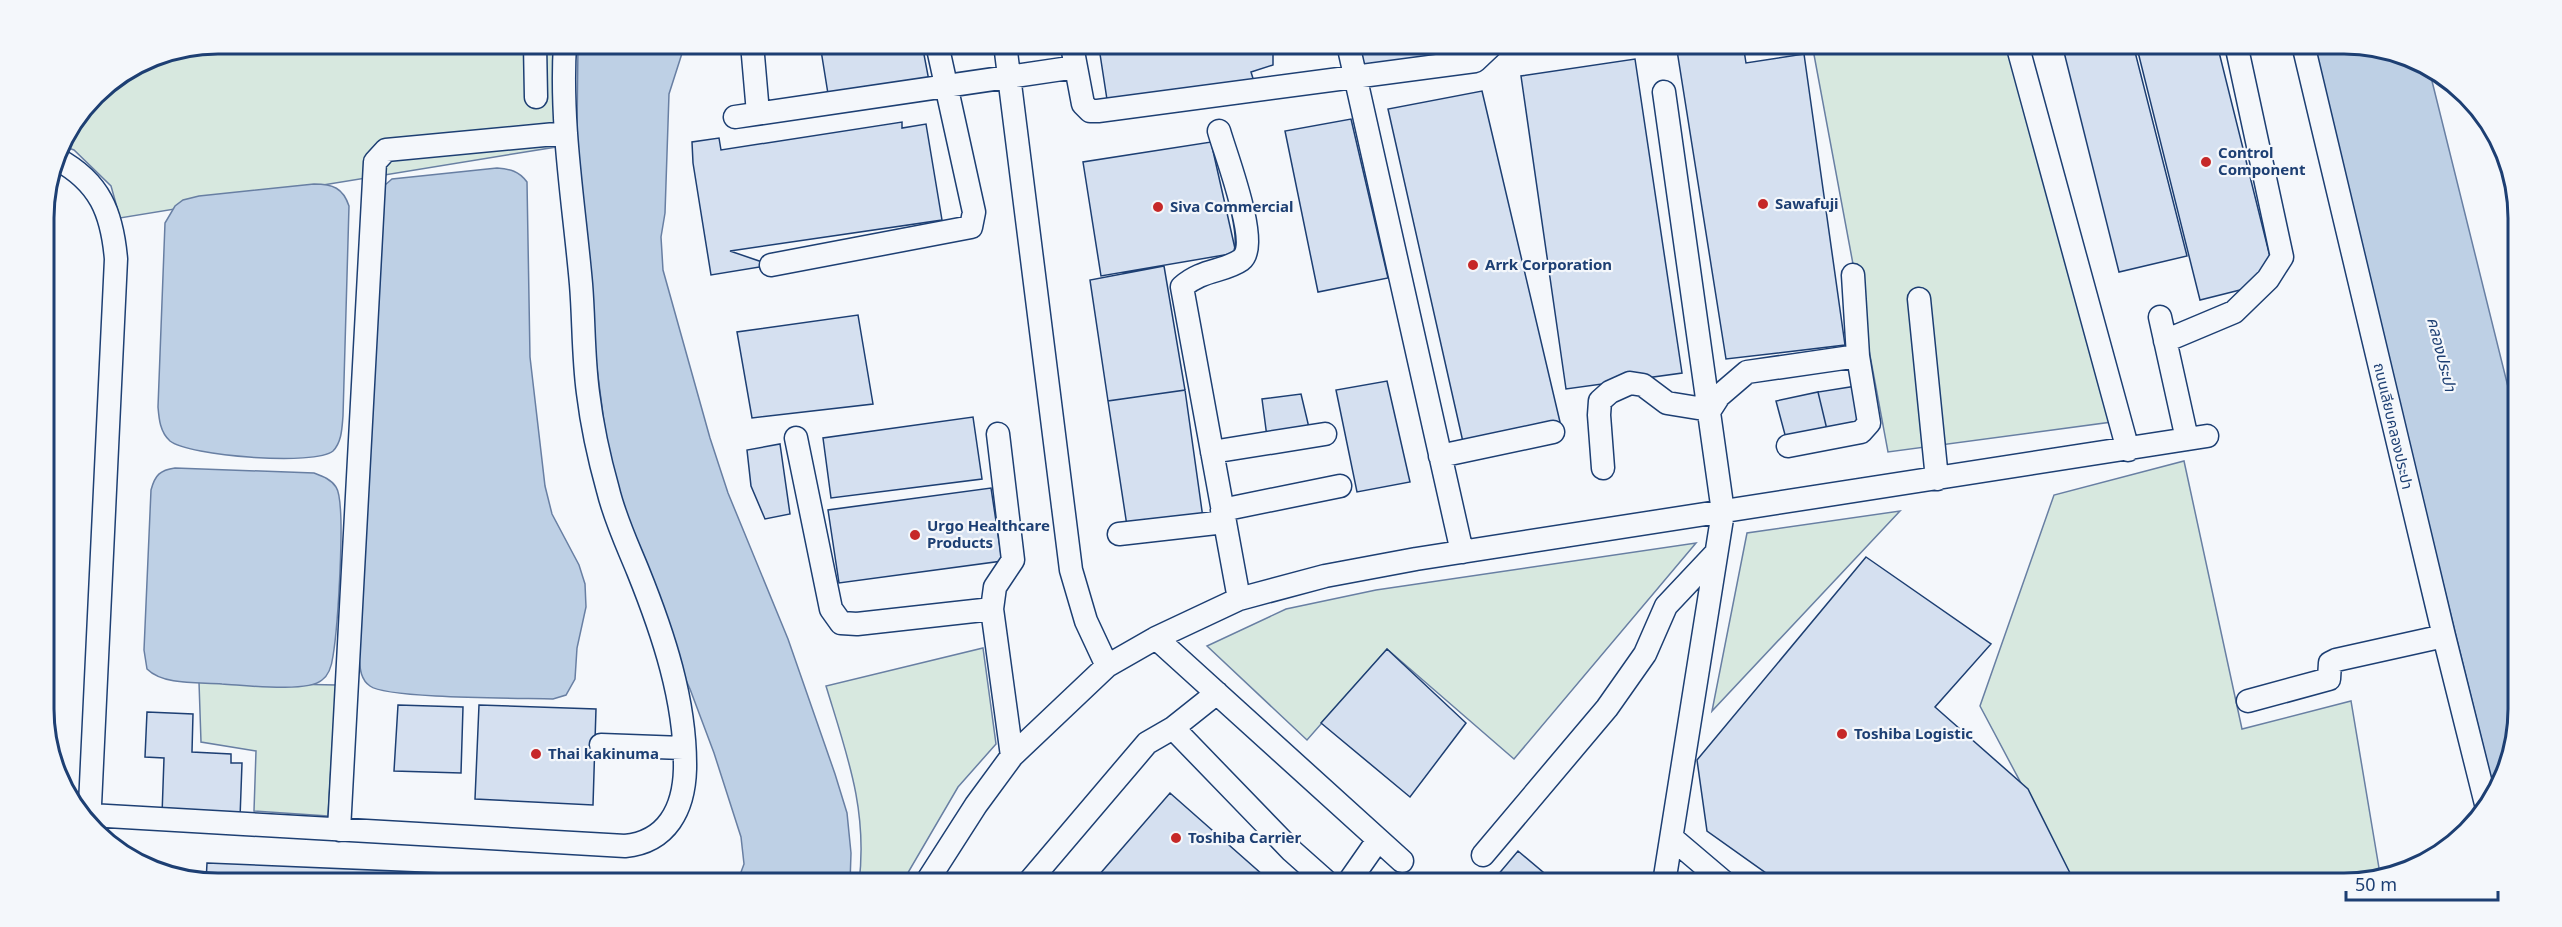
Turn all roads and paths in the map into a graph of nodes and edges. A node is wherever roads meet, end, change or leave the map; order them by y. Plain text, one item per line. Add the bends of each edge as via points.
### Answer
1 (535, 54) edge
2 (565, 54) edge
3 (753, 54) edge
4 (940, 54) edge
5 (1007, 54) edge
6 (1350, 54) edge
7 (1482, 54) edge
8 (2020, 54) edge
9 (2238, 54) edge
10 (2305, 54) edge
11 (1010, 76) junction
12 (1355, 76) junction
13 (948, 86) junction
14 (1664, 92) dead end
15 (536, 97) dead end
16 (758, 113) junction
17 (735, 117) dead end
18 (1219, 131) dead end
19 (566, 133) junction
20 (63, 163) edge
21 (771, 265) dead end
22 (1852, 275) dead end
23 (1919, 299) dead end
24 (2160, 317) dead end
25 (2165, 341) junction
26 (1858, 356) junction
27 (1710, 410) junction
28 (1553, 432) dead end
29 (998, 434) dead end
30 (1325, 434) dead end
31 (796, 438) dead end
32 (1788, 446) dead end
33 (2127, 450) junction
34 (1212, 452) junction
35 (1440, 456) junction
36 (1603, 468) dead end
37 (1937, 479) junction
38 (1340, 486) dead end
39 (1723, 512) junction
40 (1224, 516) junction
41 (1119, 534) dead end
42 (1462, 552) junction
43 (1715, 554) junction
44 (1239, 599) junction
45 (992, 609) junction
46 (2444, 636) junction
47 (1156, 638) junction
48 (1107, 666) junction
49 (1217, 693) junction
50 (2248, 701) dead end
51 (1173, 728) junction
52 (601, 745) dead end
53 (683, 748) junction
54 (1012, 756) junction
55 (2484, 794) edge
56 (89, 810) edge
57 (98, 820) edge
58 (339, 830) junction
59 (1672, 838) junction
60 (1378, 840) junction
61 (1483, 855) dead end
62 (1402, 861) dead end
63 (932, 873) edge
64 (1036, 873) edge
65 (1317, 873) edge
66 (1355, 873) edge
67 (1666, 873) edge
68 (1713, 873) edge

1 - 15 street
2 - 19 street
3 - 16 street
4 - 13 street
5 - 11 street
6 - 12 street
7 - 12 street via 1475,61
8 - 33 street
9 - 25 street via 2282,257 2268,279 2234,312
10 - 46 street, ถนนเลียบคลองประปา
11 - 12 street via 1074,56 1083,104 1090,111 1098,111
11 - 13 street
11 - 48 street via 1071,570 1086,621
12 - 35 street
13 - 16 street
13 - 21 street via 974,212 971,227
14 - 27 street
16 - 17 street
18 - 34 street via 1249,232 1248,250 1242,260 1194,276 1182,287
19 - 53 street via 596,448 620,530 669,657
19 - 58 street via 386,150 375,162
20 - 56 street via 85,178 102,199 110,215 116,259
22 - 26 street
23 - 37 street
24 - 25 street
25 - 33 street via 2197,438
26 - 27 street via 1747,372 1719,396
26 - 32 street via 1869,423 1861,432
27 - 36 street via 1667,403 1643,385 1630,383 1610,392 1600,401
27 - 39 street
28 - 35 street
29 - 45 street via 1013,560 995,586
30 - 34 street
31 - 45 street via 831,609 841,623
33 - 37 street
34 - 40 street
35 - 42 street
37 - 39 street
38 - 40 street
39 - 42 street
39 - 43 street
40 - 41 street
40 - 44 street
42 - 44 street via 1325,576
43 - 59 street
43 - 61 street via 1666,606 1645,654 1607,708
44 - 47 street
45 - 54 street
46 - 50 street via 2336,660 2330,663 2329,679
46 - 55 street, ถนนเลียบคลองประปา
47 - 48 street
47 - 49 street
48 - 54 street
49 - 51 street
49 - 60 street
51 - 64 street via 1147,743
51 - 65 street
52 - 53 street
53 - 58 street via 685,770 676,810 660,835 637,845
54 - 63 street
57 - 58 street
59 - 67 street
59 - 68 street
60 - 62 street
60 - 66 street

